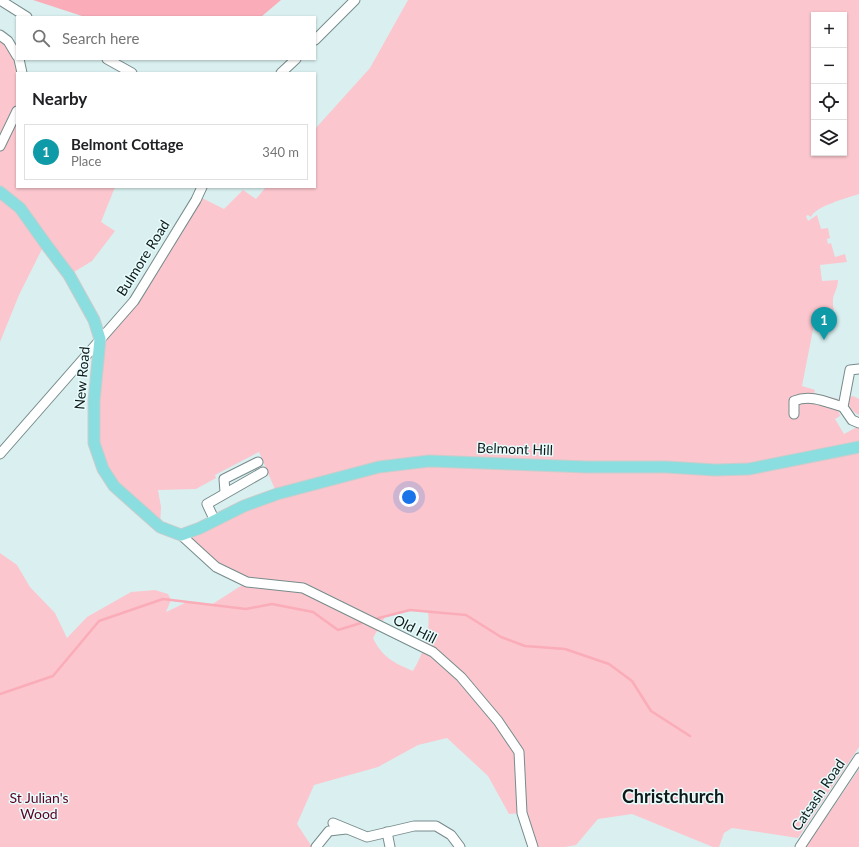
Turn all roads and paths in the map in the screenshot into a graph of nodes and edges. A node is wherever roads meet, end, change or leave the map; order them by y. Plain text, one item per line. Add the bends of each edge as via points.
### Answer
1 (0, 0) edge
2 (355, 0) edge
3 (25, 16) edge
4 (0, 35) edge
5 (316, 39) edge
6 (16, 54) edge
7 (19, 60) edge
8 (109, 60) edge
9 (295, 60) edge
10 (22, 72) edge
11 (130, 72) edge
12 (283, 72) edge
13 (16, 113) edge
14 (0, 146) edge
15 (202, 188) edge
16 (0, 192) edge
17 (100, 339) junction
18 (859, 369) edge
19 (843, 407) junction
20 (794, 414) dead end
21 (859, 423) edge
22 (859, 447) edge
23 (0, 454) edge
24 (258, 462) dead end
25 (263, 472) dead end
26 (225, 492) junction
27 (215, 521) junction
28 (181, 535) junction
29 (859, 758) edge
30 (333, 823) dead end
31 (347, 829) junction
32 (387, 832) junction
33 (316, 847) edge
34 (390, 847) edge
35 (460, 847) edge
36 (533, 847) edge
37 (800, 847) edge

1 - 3 street
2 - 5 street
4 - 6 street via 8,40
7 - 10 street
8 - 11 street
9 - 12 street
13 - 14 street
15 - 17 street, Bulmore Road via 134,301
16 - 17 main road, New Road via 20,208 69,275 94,320
17 - 23 street, Bulmore Road
17 - 28 main road, New Road via 94,401 94,444 103,469 114,486 160,527
18 - 19 street via 850,370
19 - 20 street via 805,397 794,401
19 - 21 street via 852,420
22 - 27 main road, Belmont Hill via 749,469 587,467 429,461 404,463 344,475 277,494 244,506
24 - 26 street via 224,480
25 - 26 street
26 - 27 street via 207,504
27 - 28 main road, Belmont Hill
28 - 36 street, Old Hill via 216,567 247,582 303,588 433,652 460,677 498,721 519,752 522,813
29 - 37 street, Catsash Road
30 - 31 street
31 - 32 street via 366,837
31 - 33 street via 329,831
32 - 34 street
32 - 35 street via 414,826 436,826 451,835

